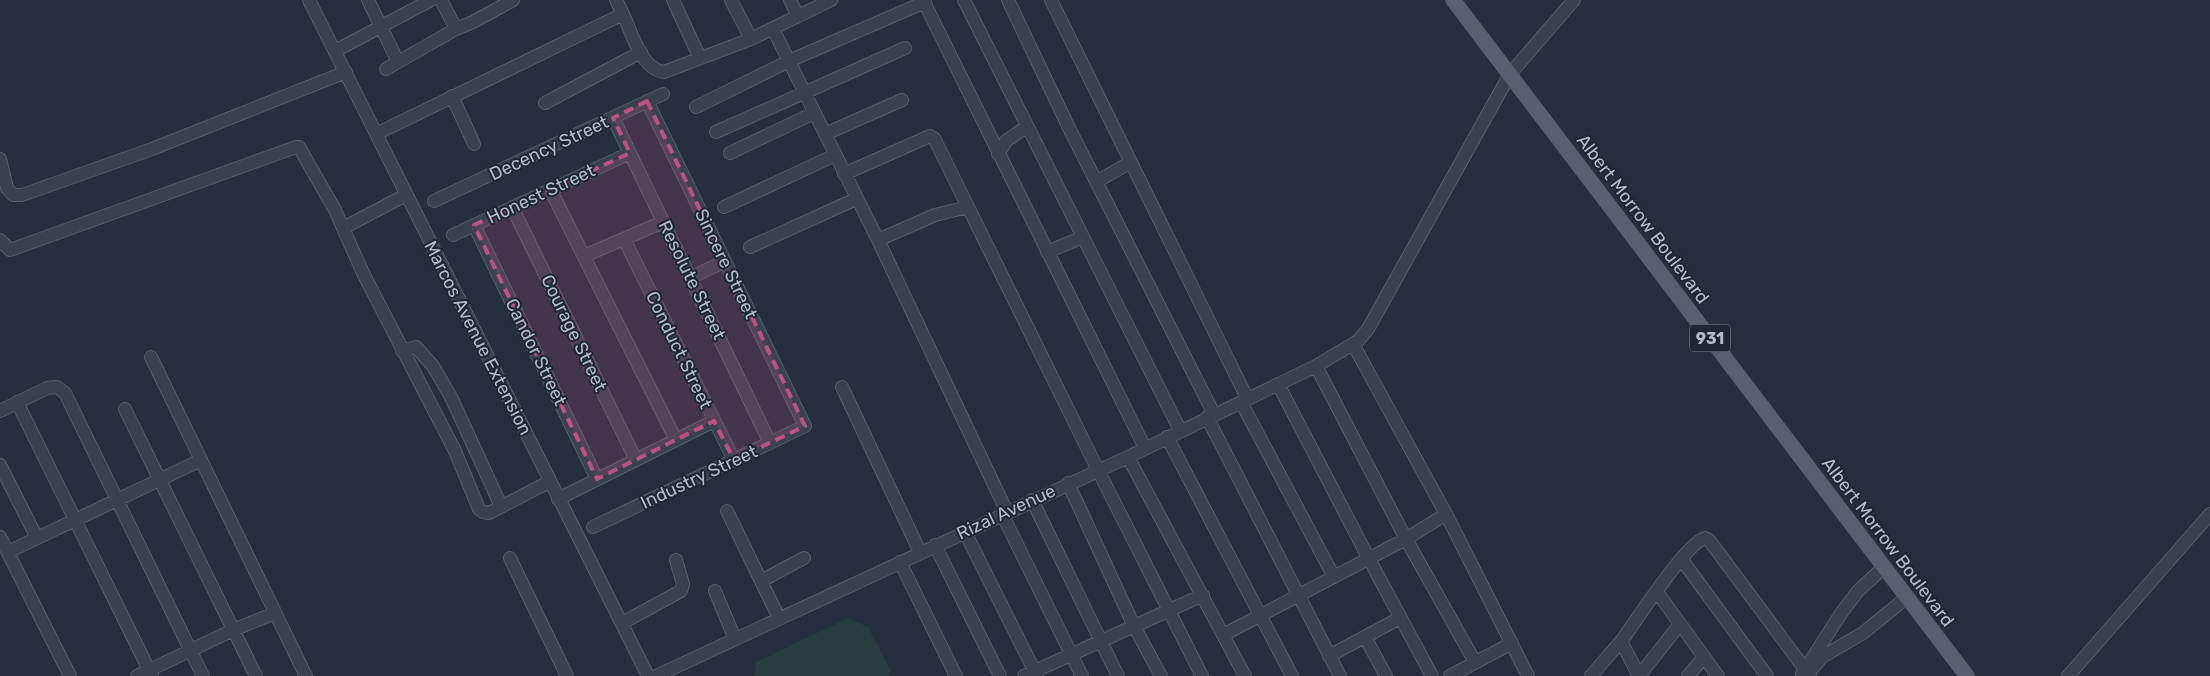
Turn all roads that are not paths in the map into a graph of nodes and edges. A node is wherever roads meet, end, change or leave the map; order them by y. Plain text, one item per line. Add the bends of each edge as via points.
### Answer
1 (309, 0) edge
2 (368, 0) edge
3 (431, 0) edge
4 (441, 0) edge
5 (513, 0) edge
6 (616, 0) edge
7 (673, 0) edge
8 (730, 0) edge
9 (790, 0) edge
10 (831, 0) edge
11 (964, 0) edge
12 (1008, 0) edge
13 (1051, 0) edge
14 (1453, 0) edge
15 (1574, 0) edge
16 (924, 1) edge
17 (498, 4) edge
18 (623, 14) junction
19 (798, 16) junction
20 (380, 27) junction
21 (773, 29) junction
22 (456, 30) junction
23 (751, 39) junction
24 (905, 48) dead end
25 (335, 51) junction
26 (641, 52) junction
27 (700, 58) junction
28 (789, 61) junction
29 (398, 62) junction
30 (386, 69) dead end
31 (346, 72) junction
32 (1510, 74) junction
33 (805, 93) junction
34 (662, 94) dead end
35 (452, 96) junction
36 (902, 100) dead end
37 (647, 102) junction
38 (545, 103) dead end
39 (696, 107) dead end
40 (814, 113) junction
41 (613, 118) junction
42 (1026, 127) junction
43 (716, 132) dead end
44 (376, 134) junction
45 (824, 134) junction
46 (474, 144) dead end
47 (730, 152) dead end
48 (630, 153) junction
49 (998, 154) junction
50 (835, 155) junction
51 (0, 159) edge
52 (1130, 162) junction
53 (844, 174) junction
54 (1096, 182) junction
55 (550, 190) junction
56 (406, 195) junction
57 (856, 199) junction
58 (434, 201) dead end
59 (512, 207) junction
60 (968, 207) junction
61 (724, 208) dead end
62 (663, 222) junction
63 (474, 225) junction
64 (344, 228) junction
65 (453, 234) dead end
66 (1083, 237) junction
67 (624, 239) junction
68 (0, 240) edge
69 (878, 240) junction
70 (750, 247) dead end
71 (5, 252) edge
72 (1047, 252) junction
73 (584, 256) junction
74 (725, 262) junction
75 (690, 278) junction
76 (1353, 344) junction
77 (402, 351) junction
78 (151, 357) dead end
79 (1316, 366) junction
80 (1278, 384) junction
81 (842, 387) dead end
82 (1244, 400) junction
83 (17, 402) junction
84 (125, 409) dead end
85 (0, 411) edge
86 (1211, 416) junction
87 (714, 421) junction
88 (806, 426) joint
89 (1180, 430) junction
90 (1167, 437) junction
91 (676, 440) junction
92 (770, 443) junction
93 (1145, 448) junction
94 (1128, 457) junction
95 (201, 460) junction
96 (636, 460) junction
97 (734, 460) junction
98 (0, 465) edge
99 (1098, 470) junction
100 (598, 479) junction
101 (158, 480) junction
102 (549, 482) junction
103 (1068, 483) junction
104 (558, 499) junction
105 (118, 500) junction
106 (1032, 500) junction
107 (501, 506) junction
108 (727, 511) dead end
109 (1005, 513) junction
110 (1446, 514) junction
111 (2210, 514) edge
112 (75, 521) junction
113 (593, 527) dead end
114 (965, 532) junction
115 (0, 537) edge
116 (37, 538) junction
117 (1406, 539) junction
118 (935, 545) junction
119 (8, 552) junction
120 (920, 552) junction
121 (510, 558) dead end
122 (804, 558) dead end
123 (1368, 558) junction
124 (676, 560) dead end
125 (1682, 560) junction
126 (900, 562) junction
127 (1883, 568) junction
128 (1334, 577) junction
129 (761, 580) junction
130 (715, 591) dead end
131 (1657, 592) junction
132 (1203, 595) junction
133 (1299, 595) junction
134 (1906, 598) junction
135 (1169, 610) junction
136 (275, 613) junction
137 (1260, 616) junction
138 (779, 618) junction
139 (1400, 618) junction
140 (622, 623) junction
141 (1680, 624) junction
142 (1134, 626) junction
143 (233, 630) junction
144 (1831, 630) junction
145 (1223, 635) junction
146 (1365, 637) junction
147 (735, 639) junction
148 (1102, 641) junction
149 (1621, 641) junction
150 (1512, 643) junction
151 (1844, 644) junction
152 (191, 650) junction
153 (1071, 655) junction
154 (1330, 656) junction
155 (1704, 657) junction
156 (1475, 662) junction
157 (146, 674) edge
158 (1032, 674) edge
159 (1805, 674) edge
160 (1593, 675) edge
161 (70, 676) edge
162 (203, 676) edge
163 (256, 676) edge
164 (306, 676) edge
165 (568, 676) edge
166 (648, 676) edge
167 (656, 676) edge
168 (956, 676) edge
169 (1000, 676) edge
170 (1082, 676) edge
171 (1118, 676) edge
172 (1161, 676) edge
173 (1202, 676) edge
174 (1244, 676) edge
175 (1292, 676) edge
176 (1340, 676) edge
177 (1386, 676) edge
178 (1432, 676) edge
179 (1450, 676) edge
180 (1528, 676) edge
181 (1639, 676) edge
182 (1688, 676) edge
183 (1718, 676) edge
184 (1766, 676) edge
185 (1967, 676) edge
186 (2068, 676) edge

1 - 25 street, Marcos Avenue Extension
2 - 20 street
3 - 20 street
4 - 22 street
5 - 17 street
6 - 18 street
7 - 27 street
8 - 23 street
9 - 19 street
10 - 19 street
11 - 42 street
12 - 54 street
13 - 52 street
14 - 32 main road, Albert Morrow Boulevard / 931
15 - 32 street, Rizal Avenue
16 - 28 street
16 - 49 street
17 - 22 street
18 - 26 street
18 - 35 street
19 - 21 street
20 - 25 street
20 - 29 street
21 - 23 street
21 - 28 street
22 - 29 street
23 - 27 street
24 - 33 street
25 - 31 street, Marcos Avenue Extension
26 - 27 street via 655,70 664,72
26 - 38 street
28 - 33 street
28 - 39 street
29 - 30 street
31 - 44 street, Marcos Avenue Extension
31 - 51 street via 152,149 22,194 13,195 9,191
32 - 76 street, Rizal Avenue via 1368,329
32 - 127 main road, Albert Morrow Boulevard / 931
33 - 40 street
33 - 43 street
34 - 37 street, Decency Street
35 - 44 street
35 - 46 street
36 - 45 street
37 - 41 street, Decency Street
37 - 74 street, Sincere Street
40 - 45 street
40 - 47 street
41 - 48 street, Resolute Street
41 - 58 street, Decency Street
42 - 49 street via 1006,141
42 - 66 street
44 - 56 street, Marcos Avenue Extension
45 - 50 street
48 - 55 street, Honest Street
48 - 62 street, Resolute Street
49 - 72 street
50 - 53 street
50 - 61 street
52 - 54 street
52 - 82 street
53 - 57 street
53 - 60 street via 932,137
54 - 86 street
55 - 59 street, Honest Street
55 - 73 street
56 - 64 street
56 - 102 street, Marcos Avenue Extension
57 - 69 street
57 - 70 street
59 - 63 street, Honest Street
59 - 96 street, Courage Street
60 - 69 street via 935,215
60 - 99 street
62 - 67 street
62 - 75 street, Resolute Street
63 - 65 street, Honest Street
63 - 100 street, Candor Street
64 - 71 street via 302,150 296,147
64 - 77 street
66 - 72 street
66 - 89 street
67 - 73 street
67 - 87 street, Conduct Street
68 - 71 street
69 - 109 street
72 - 93 street
73 - 91 street
74 - 75 street
74 - 88 street, Sincere Street
75 - 92 street, Resolute Street
76 - 79 street, Rizal Avenue
76 - 110 street
77 - 107 street via 416,347 433,366
77 - 107 street via 455,451 479,509 489,513
78 - 95 street
79 - 80 street, Rizal Avenue
79 - 117 street
80 - 82 street, Rizal Avenue
80 - 123 street
81 - 120 street
82 - 86 street, Rizal Avenue
82 - 128 street
83 - 85 street
83 - 105 street via 52,386 65,393
83 - 112 street
84 - 101 street
86 - 89 street, Rizal Avenue
86 - 133 street
87 - 91 street
87 - 97 street, Conduct Street
88 - 92 street, Industry Street
89 - 90 street, Rizal Avenue
90 - 93 street, Rizal Avenue
90 - 137 street
91 - 96 street
92 - 97 street, Industry Street
93 - 94 street, Rizal Avenue
94 - 99 street, Rizal Avenue
94 - 132 street
95 - 101 street
95 - 136 street
96 - 100 street
97 - 113 street, Industry Street
98 - 116 street
99 - 103 street, Rizal Avenue
99 - 135 street
100 - 104 street
101 - 105 street
101 - 143 street
102 - 104 street, Marcos Avenue Extension
102 - 107 street
103 - 106 street, Rizal Avenue
103 - 142 street
104 - 140 street, Marcos Avenue Extension
105 - 112 street
105 - 152 street
106 - 109 street, Rizal Avenue
106 - 148 street
108 - 129 street
109 - 114 street, Rizal Avenue
109 - 153 street
110 - 117 street
110 - 150 street
111 - 186 street
112 - 116 street
112 - 157 street
114 - 118 street, Rizal Avenue
114 - 158 street
115 - 119 street
116 - 119 street
117 - 123 street
117 - 156 street
118 - 120 street, Rizal Avenue
118 - 169 street
119 - 161 street
120 - 126 street, Rizal Avenue
121 - 165 street
122 - 129 street
123 - 128 street
123 - 139 street
124 - 140 street via 683,584 681,590
125 - 131 street
125 - 159 street via 1698,540 1709,540
125 - 184 street
126 - 138 street, Rizal Avenue
126 - 168 street
127 - 134 main road, Albert Morrow Boulevard / 931
127 - 144 street via 1858,591
128 - 133 street
129 - 138 street
130 - 147 street
131 - 141 street
131 - 149 street
132 - 135 street
132 - 145 street
133 - 137 street
133 - 154 street
134 - 151 street
134 - 185 main road, Albert Morrow Boulevard / 931
135 - 142 street
135 - 173 street
136 - 143 street
136 - 164 street
137 - 145 street
137 - 175 street
138 - 147 street, Rizal Avenue
139 - 146 street
139 - 178 street
140 - 166 street, Marcos Avenue Extension
141 - 155 street
141 - 181 street
142 - 148 street
142 - 172 street
143 - 152 street
143 - 163 street
144 - 151 street
144 - 159 street
145 - 174 street
146 - 154 street
146 - 177 street
147 - 167 street, Rizal Avenue
148 - 153 street
148 - 171 street
149 - 160 street
149 - 181 street
150 - 156 street
150 - 180 street
151 - 159 street via 1822,657
152 - 157 street
152 - 162 street
153 - 158 street
153 - 170 street
154 - 176 street
155 - 182 street
155 - 183 street
156 - 179 street

